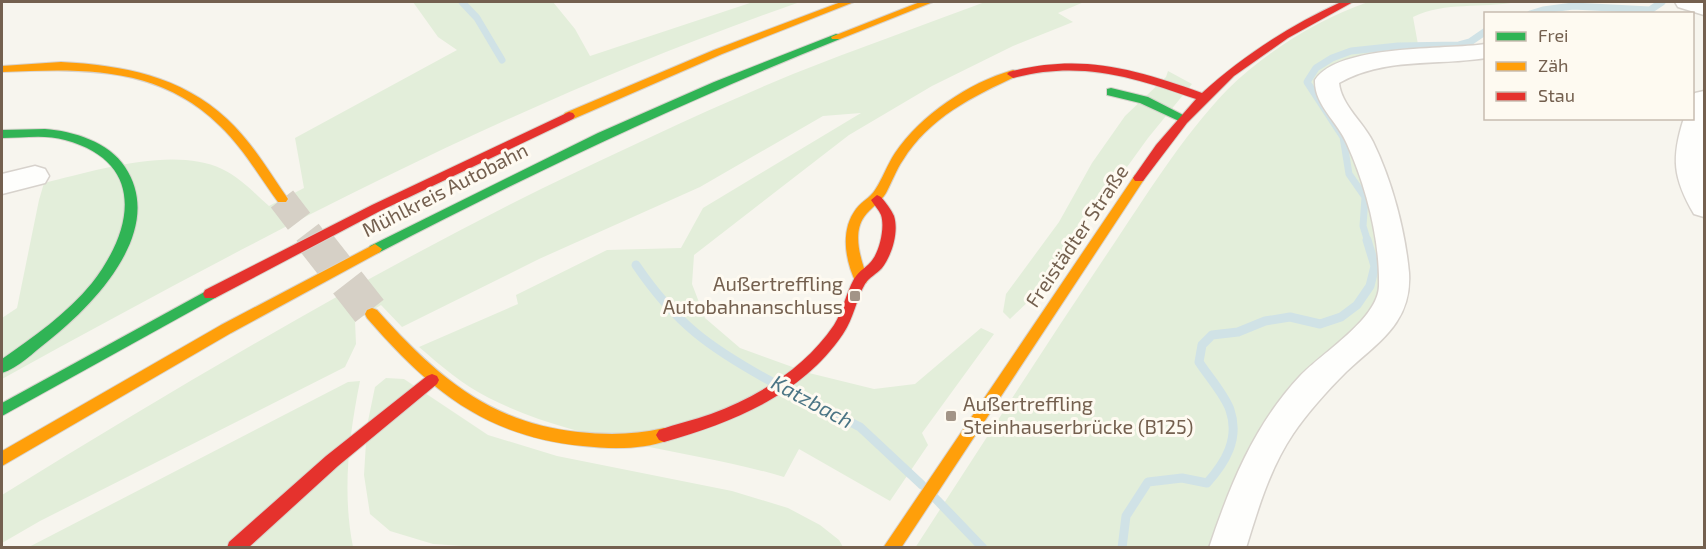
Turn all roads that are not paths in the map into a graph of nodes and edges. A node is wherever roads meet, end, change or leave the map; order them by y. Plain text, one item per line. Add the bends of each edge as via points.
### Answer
1 (849, 2) edge
2 (928, 2) edge
3 (1348, 2) edge
4 (1686, 2) edge
5 (1704, 8) edge
6 (1484, 51) edge
7 (2, 69) edge
8 (987, 86) junction
9 (1020, 87) dead end
10 (1094, 88) dead end
11 (1201, 97) junction
12 (1704, 99) edge
13 (1183, 118) junction
14 (2, 134) edge
15 (35, 176) dead end
16 (2, 184) edge
17 (282, 199) tunnel mouth
18 (877, 200) junction
19 (1704, 207) edge
20 (861, 279) junction
21 (372, 314) tunnel mouth
22 (2, 367) edge
23 (432, 380) junction
24 (2, 410) edge
25 (2, 459) edge
26 (235, 548) edge
27 (891, 548) edge
28 (1227, 548) edge

1 - 24 main road, Mühlkreis Autobahn via 687,65 467,163 220,288
2 - 25 main road, Mühlkreis Autobahn via 696,93 578,145 428,219 264,307
3 - 11 main road, Freistädter Straße via 1270,41
4 - 5 street
6 - 28 street via 1381,60 1356,65 1327,80 1325,87 1360,141 1371,169 1386,228 1394,289 1390,308 1373,330 1339,359 1288,413 1264,453
7 - 17 main road via 88,66 142,75 177,88 220,120
8 - 9 main road
8 - 11 main road via 1026,70 1091,68 1131,74
8 - 18 main road via 934,114 915,133 890,170
10 - 13 main road via 1144,100
11 - 13 main road, Freistädter Straße
12 - 19 street via 1689,162 1692,185
13 - 27 main road, Freistädter Straße
14 - 22 main road via 68,136 101,148 124,166 134,205 128,234 105,275 69,315
15 - 16 street
18 - 20 main road via 861,213 853,234 852,256
18 - 20 main road via 887,215 886,239 880,261
20 - 23 main road via 834,337 795,377 744,410 689,431 635,440 596,441 548,435 481,412
21 - 23 main road
23 - 26 main road via 358,438

